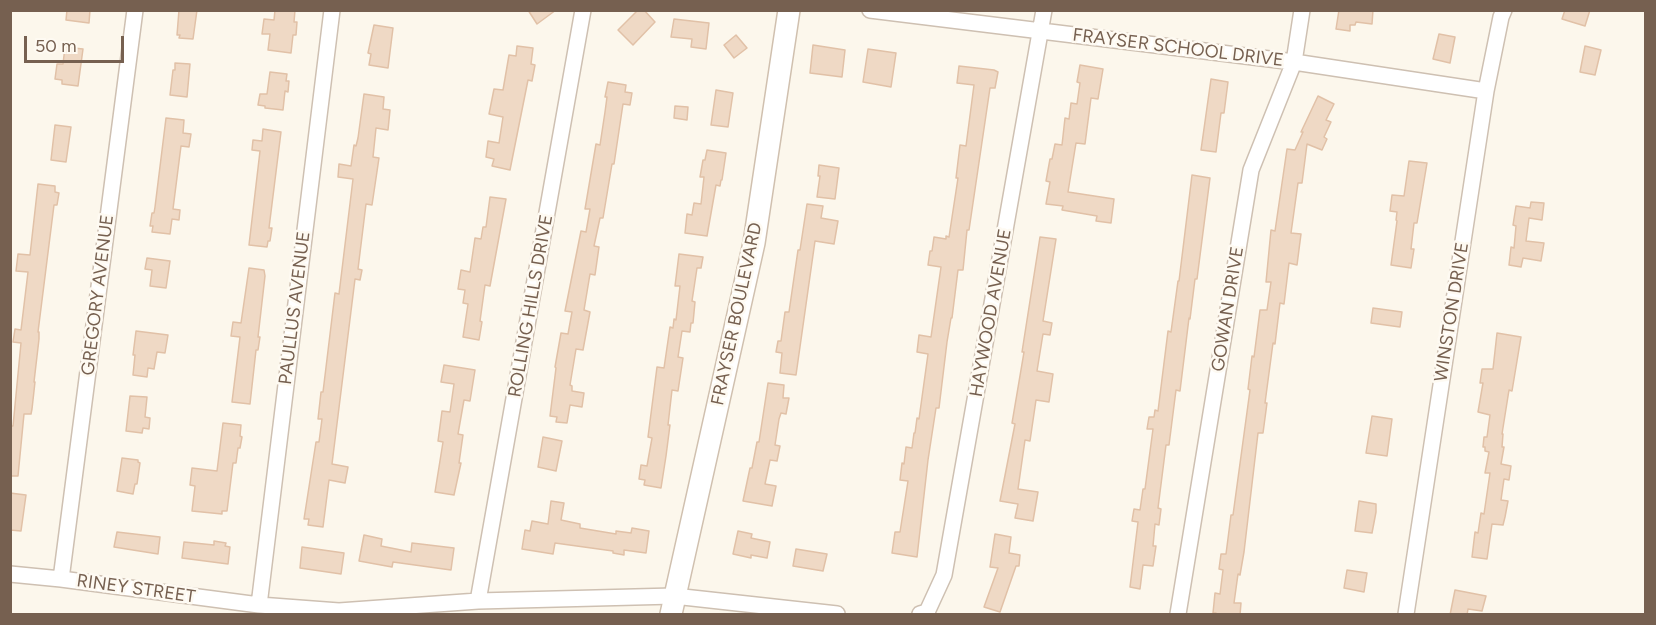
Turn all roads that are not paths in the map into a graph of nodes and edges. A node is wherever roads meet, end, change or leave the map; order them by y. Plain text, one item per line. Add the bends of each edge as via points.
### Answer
1 (135, 10) edge
2 (332, 10) edge
3 (583, 10) edge
4 (789, 10) edge
5 (870, 10) edge
6 (1044, 10) edge
7 (1302, 10) edge
8 (1504, 10) edge
9 (1041, 32) junction
10 (1294, 62) junction
11 (1486, 91) junction
12 (10, 574) edge
13 (61, 579) junction
14 (478, 601) junction
15 (259, 605) junction
16 (672, 605) edge
17 (923, 614) edge
18 (837, 615) edge
19 (1178, 615) edge
20 (1406, 615) edge

1 - 13 street, GREGORY AVENUE
2 - 15 street, PAULLUS AVENUE
3 - 14 street, ROLLING HILLS DRIVE
4 - 16 main road, FRAYSER BOULEVARD via 754,243
5 - 9 street, FRAYSER SCHOOL DRIVE
6 - 9 street, HAYWOOD AVENUE
7 - 10 street, GOWAN DRIVE
8 - 11 street, WINSTON DRIVE
9 - 10 street, FRAYSER SCHOOL DRIVE
9 - 17 street, HAYWOOD AVENUE via 944,575
10 - 11 street, FRAYSER SCHOOL DRIVE
10 - 19 street, GOWAN DRIVE via 1251,170
11 - 20 street, WINSTON DRIVE
12 - 13 street, RINEY STREET
13 - 15 street, RINEY STREET
14 - 15 street, RINEY STREET via 339,611
14 - 16 street, RINEY STREET
16 - 18 street, RINEY STREET

